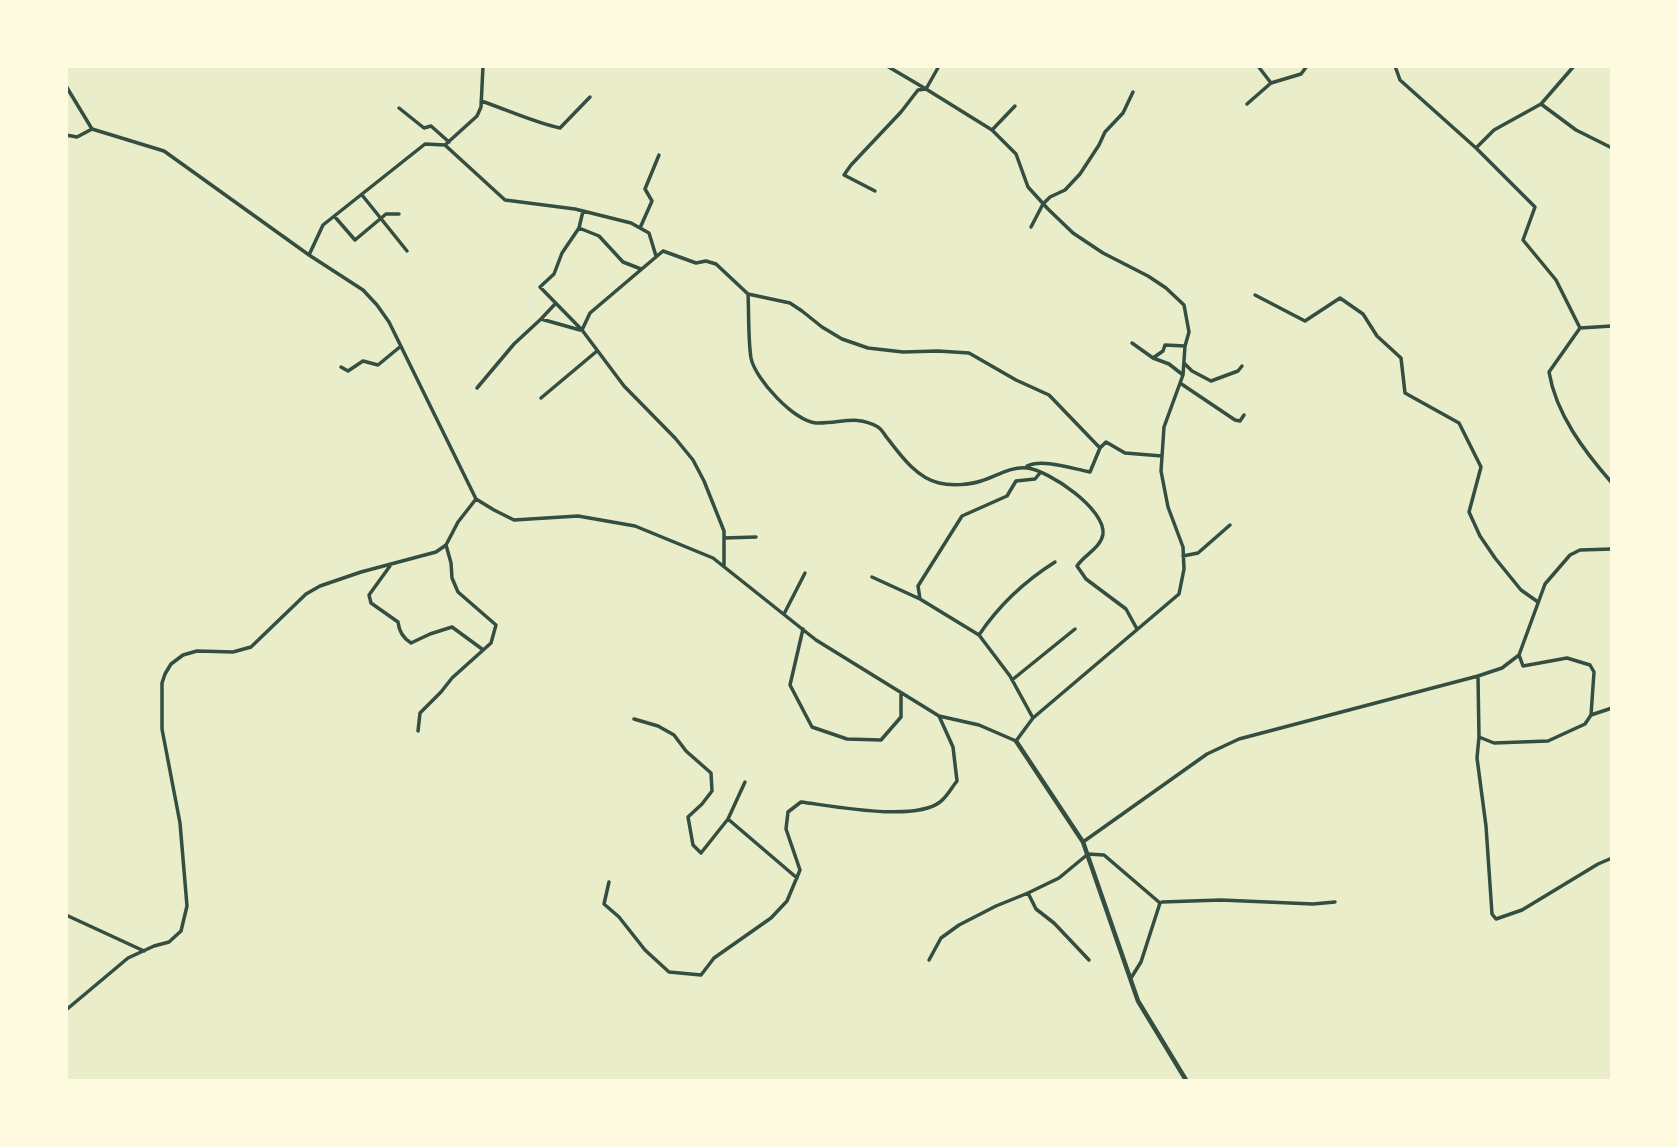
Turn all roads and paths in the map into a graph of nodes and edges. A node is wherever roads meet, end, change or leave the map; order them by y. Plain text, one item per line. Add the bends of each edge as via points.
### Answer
1 (483, 66) edge
2 (887, 66) edge
3 (939, 66) edge
4 (1258, 66) edge
5 (1307, 66) edge
6 (1395, 66) edge
7 (1574, 66) edge
8 (1271, 83) junction
9 (66, 86) edge
10 (926, 89) junction
11 (1133, 92) dead end
12 (590, 97) dead end
13 (481, 101) junction
14 (1247, 104) dead end
15 (1541, 104) junction
16 (1015, 106) dead end
17 (399, 108) dead end
18 (92, 129) junction
19 (992, 130) junction
20 (66, 135) edge
21 (447, 143) junction
22 (1476, 148) junction
23 (1612, 148) edge
24 (659, 155) dead end
25 (875, 191) dead end
26 (362, 195) junction
27 (1043, 204) junction
28 (583, 211) junction
29 (400, 214) dead end
30 (335, 217) junction
31 (381, 219) junction
32 (1031, 227) dead end
33 (579, 228) junction
34 (640, 228) junction
35 (407, 251) dead end
36 (309, 255) junction
37 (656, 256) junction
38 (641, 270) junction
39 (748, 294) junction
40 (1255, 295) dead end
41 (556, 303) junction
42 (541, 319) junction
43 (1612, 326) edge
44 (1580, 328) junction
45 (583, 330) junction
46 (1132, 343) dead end
47 (401, 346) junction
48 (1185, 346) junction
49 (597, 351) junction
50 (1153, 358) junction
51 (1184, 363) junction
52 (1242, 366) dead end
53 (341, 367) dead end
54 (1183, 375) junction
55 (1180, 383) junction
56 (477, 388) dead end
57 (541, 398) dead end
58 (1244, 415) dead end
59 (1100, 448) junction
60 (1162, 456) junction
61 (1024, 468) junction
62 (1040, 473) junction
63 (1611, 481) edge
64 (476, 499) junction
65 (1230, 526) dead end
66 (756, 537) dead end
67 (724, 538) junction
68 (446, 545) junction
69 (1612, 549) edge
70 (1183, 556) junction
71 (1055, 562) dead end
72 (391, 564) junction
73 (724, 566) junction
74 (805, 573) dead end
75 (872, 577) dead end
76 (920, 599) junction
77 (1538, 602) junction
78 (783, 614) junction
79 (803, 629) junction
80 (1075, 629) dead end
81 (1137, 630) junction
82 (979, 635) junction
83 (483, 650) junction
84 (1519, 655) junction
85 (1478, 676) junction
86 (1012, 680) junction
87 (901, 692) junction
88 (1612, 708) edge
89 (1591, 715) junction
90 (939, 716) junction
91 (1033, 718) junction
92 (634, 719) dead end
93 (418, 731) dead end
94 (1479, 737) junction
95 (1016, 741) junction
96 (745, 782) dead end
97 (728, 819) junction
98 (1083, 842) junction
99 (1088, 854) junction
100 (1612, 859) edge
101 (797, 878) junction
102 (609, 882) dead end
103 (1028, 893) junction
104 (1335, 902) dead end
105 (1160, 903) junction
106 (66, 915) edge
107 (144, 951) junction
108 (929, 960) dead end
109 (1088, 960) dead end
110 (1130, 978) junction
111 (66, 1010) edge
112 (1186, 1080) edge

1 - 13 street
2 - 10 street
3 - 10 street
4 - 8 street
5 - 8 street via 1301,74
6 - 22 street via 1400,80
7 - 15 street
8 - 14 street
9 - 18 street
10 - 19 street
10 - 25 street via 918,90 844,175
11 - 27 street via 1080,174
12 - 13 street via 560,128
13 - 21 street via 477,116
15 - 22 street via 1494,131
15 - 23 street via 1576,130
16 - 19 street
17 - 21 street via 424,128 431,126
18 - 20 street via 77,137
18 - 36 street via 164,151
19 - 27 street via 1016,154 1028,187
21 - 26 street via 425,144
21 - 28 street via 505,200
22 - 44 street via 1535,207 1523,240 1556,281
24 - 34 street via 645,189 652,201
26 - 30 street
26 - 31 street
27 - 32 street
27 - 48 street via 1073,233 1148,276 1184,305 1189,332
28 - 33 street
28 - 34 street
29 - 31 street via 386,214
30 - 31 street via 355,240
30 - 36 street via 323,225
31 - 35 street
33 - 38 street via 599,236 623,262
33 - 41 street via 554,274 540,287
34 - 37 street via 649,233
36 - 47 street via 363,290 389,322
37 - 38 street
37 - 39 street via 663,251 696,263 716,264
38 - 45 street via 590,313
39 - 59 street via 790,303 842,339 868,348 970,353 1049,395
39 - 61 street via 751,360 768,388 797,415 818,423 869,422 881,429 923,477 943,484 971,484
40 - 77 street via 1305,321 1340,299 1363,314 1401,358 1405,393 1459,423 1481,467 1469,512 1480,536 1521,590
41 - 42 street
41 - 45 street
42 - 45 street
42 - 56 street
43 - 44 street
44 - 63 street via 1549,372 1570,427
45 - 49 street
46 - 50 street
47 - 53 street via 378,365 363,361 348,371
47 - 64 street
48 - 50 street via 1165,345
48 - 51 street
49 - 57 street
49 - 67 street via 693,460
50 - 54 street
51 - 52 street via 1211,381
51 - 54 street
54 - 55 street
55 - 58 street via 1235,420
55 - 60 street via 1164,427
59 - 60 street via 1105,442 1125,453
59 - 61 street via 1090,472 1034,463
60 - 70 street via 1168,507
61 - 62 street
62 - 76 street via 1035,479 1016,481 1007,496 962,516 918,586
62 - 81 street via 1085,501 1102,524 1098,545 1077,566 1086,579 1126,609
64 - 68 street
64 - 73 street via 514,520 578,516 635,526
65 - 70 street via 1198,553
66 - 67 street
67 - 73 street
68 - 72 street
68 - 83 street via 458,592 496,625 491,643
69 - 77 street via 1580,550 1570,555 1545,584
70 - 81 street via 1179,594
71 - 82 street via 1024,583
72 - 83 street via 369,595 371,603 398,622 398,631 407,640 411,643 452,627
72 - 107 street via 334,580 306,594 251,647 233,652 197,651 183,654 171,664 162,684 162,729 180,823 187,906 181,931 169,942
73 - 78 street
74 - 78 street
75 - 76 street
76 - 82 street
77 - 84 street
78 - 79 street
79 - 87 street
79 - 87 street via 790,685 812,727 847,739 881,740 901,717
80 - 86 street
81 - 91 street
82 - 86 street
83 - 93 street via 420,713
84 - 85 street via 1502,668
84 - 89 street via 1523,666 1567,658 1590,664 1594,672
85 - 94 street
85 - 98 street via 1239,739 1207,754
86 - 91 street
87 - 90 street
88 - 89 street
89 - 94 street via 1585,724 1548,741 1494,743
90 - 95 street via 979,725
90 - 101 street via 953,747 957,781 940,802 920,810 884,812 801,802 788,812 786,829 800,870
91 - 95 street
92 - 97 street via 674,735 710,773 712,791 688,817 693,845 701,853
94 - 100 street via 1477,758 1496,919 1522,910
95 - 98 street
96 - 97 street
97 - 101 street
98 - 99 street
99 - 103 street via 1059,878
99 - 105 street via 1104,855
99 - 110 street
101 - 102 street via 787,901 771,918 715,958 701,975 669,972 645,950 604,904
103 - 108 street via 941,938
103 - 109 street via 1036,908
104 - 105 street
105 - 110 street via 1141,962
106 - 107 street
107 - 111 street via 128,958
110 - 112 street via 1138,1001

